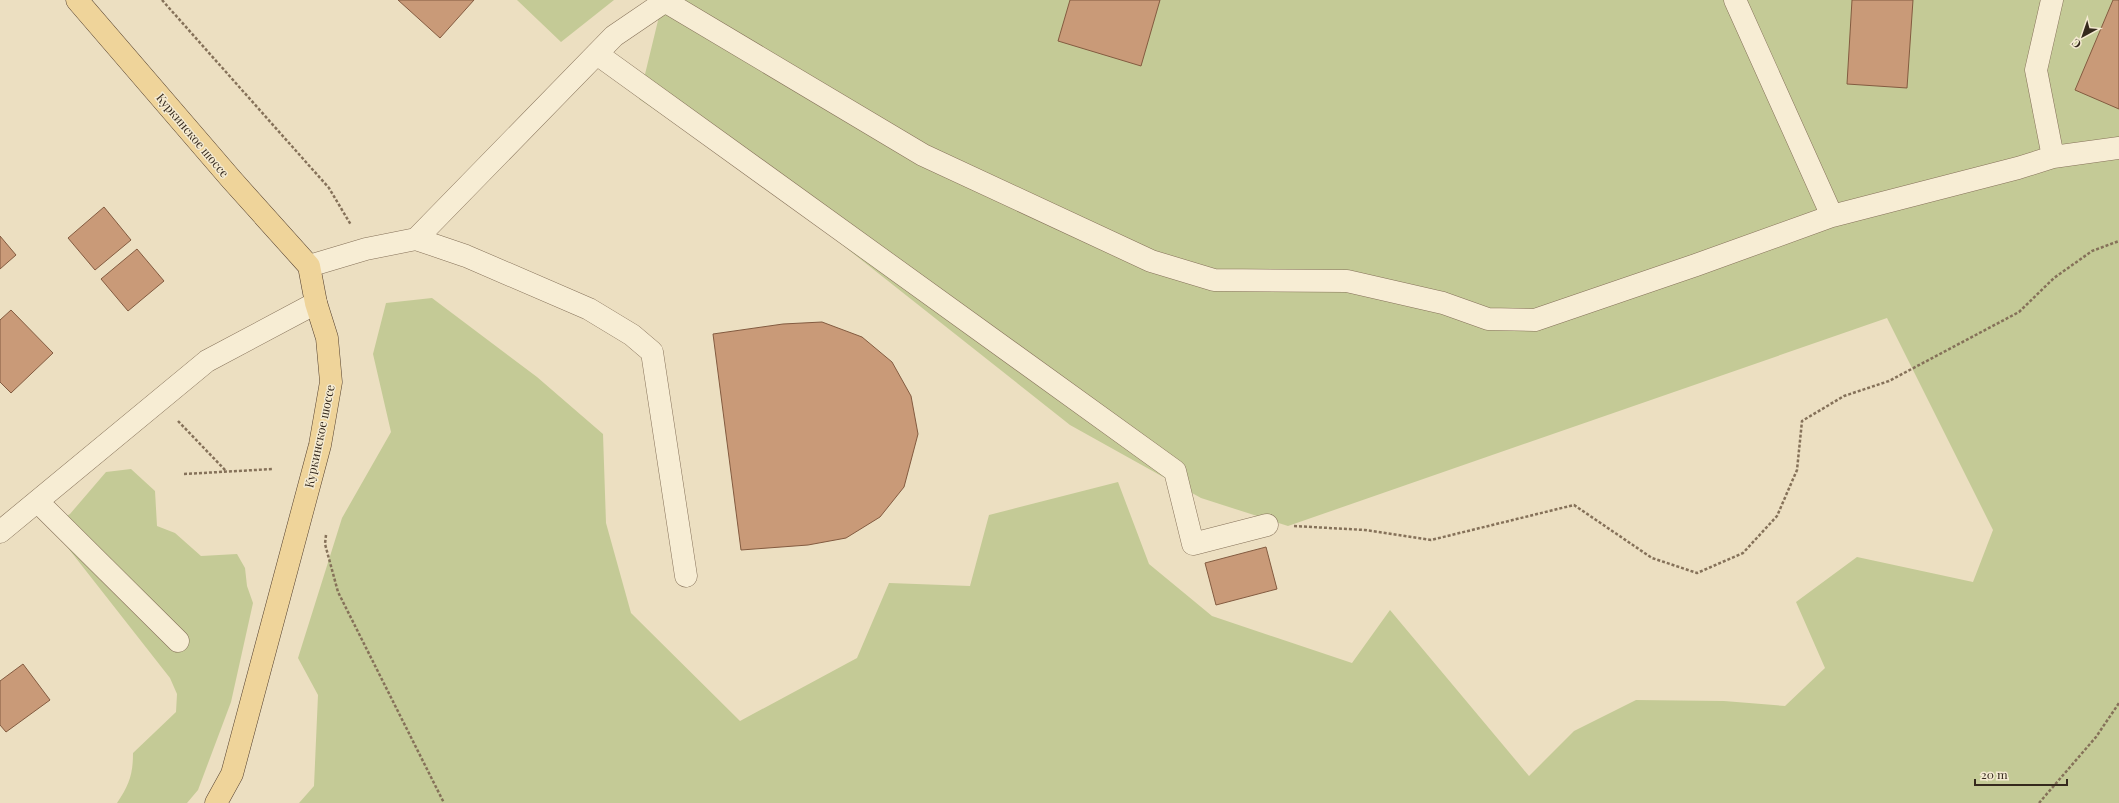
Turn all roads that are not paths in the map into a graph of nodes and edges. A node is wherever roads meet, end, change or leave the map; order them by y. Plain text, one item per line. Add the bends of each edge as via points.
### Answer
1 (77, 0) edge
2 (1735, 0) edge
3 (2052, 0) edge
4 (665, 1) edge
5 (597, 54) junction
6 (2119, 148) edge
7 (2053, 157) junction
8 (1832, 216) junction
9 (416, 238) junction
10 (309, 266) junction
11 (316, 303) junction
12 (38, 502) junction
13 (1267, 525) road end
14 (0, 532) edge
15 (686, 576) dead end
16 (178, 641) dead end
17 (216, 803) edge

1 - 10 main road, Куркинское шоссе
2 - 8 lane
3 - 7 lane via 2036,70
4 - 5 lane via 614,36
4 - 8 lane via 923,155 1152,261 1214,280 1347,281 1443,304 1488,319 1535,320
5 - 9 lane
5 - 13 lane via 1175,471 1193,544
6 - 7 lane
7 - 8 lane
9 - 10 lane via 366,249
9 - 15 lane via 466,256 589,309 632,335 652,352
10 - 11 main road, Куркинское шоссе
11 - 12 lane via 207,361
11 - 17 main road, Куркинское шоссе via 327,338 331,382 320,445 232,774
12 - 14 lane
12 - 16 lane

